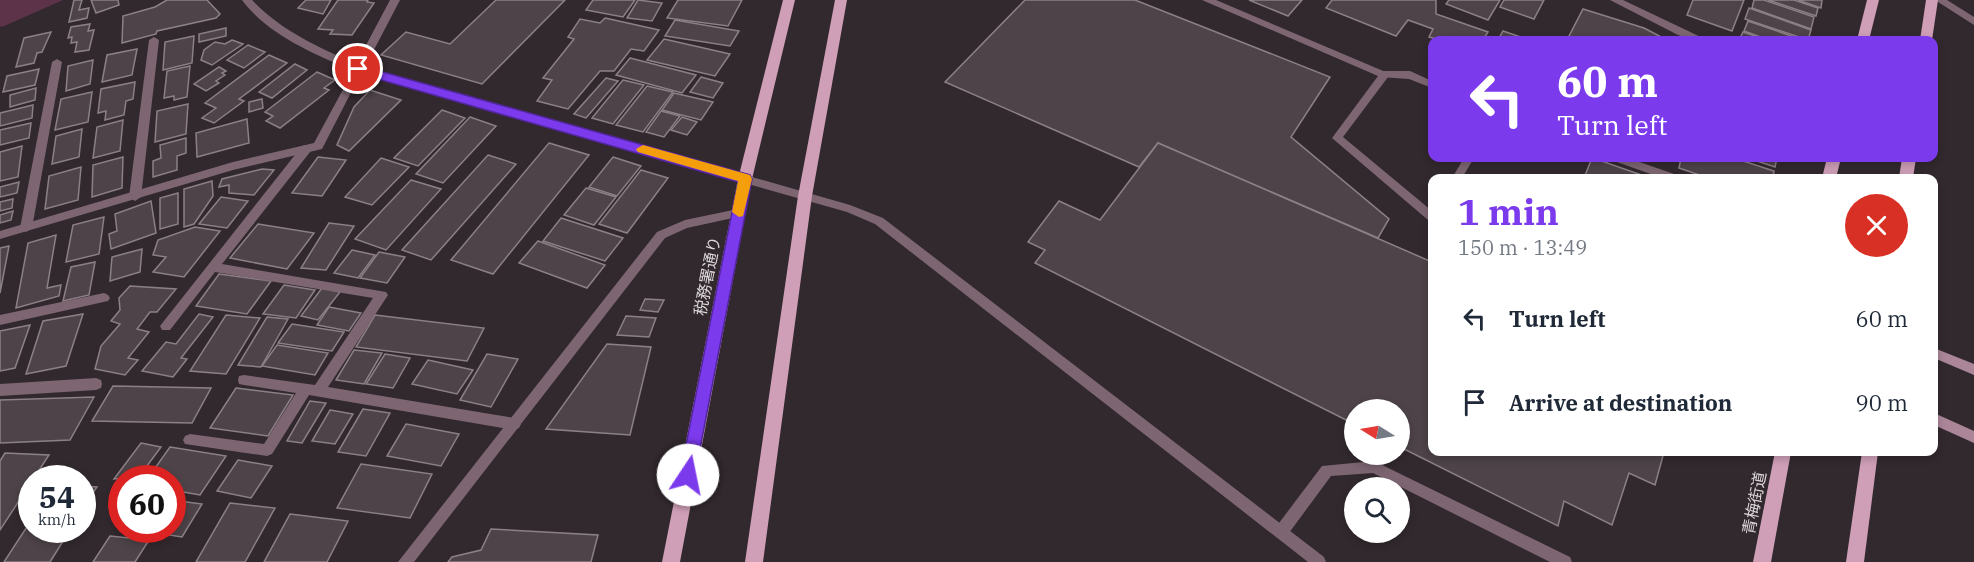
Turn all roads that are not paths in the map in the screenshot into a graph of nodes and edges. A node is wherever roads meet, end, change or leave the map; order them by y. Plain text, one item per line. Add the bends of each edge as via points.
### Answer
1 (246, 0) edge
2 (395, 0) edge
3 (789, 0) edge
4 (841, 0) edge
5 (1207, 0) edge
6 (1615, 0) edge
7 (1873, 0) edge
8 (1932, 0) edge
9 (1940, 0) edge
10 (1974, 22) edge
11 (1691, 36) edge
12 (1864, 36) edge
13 (1927, 36) edge
14 (154, 40) dead end
15 (57, 62) dead end
16 (358, 69) junction
17 (1384, 75) junction
18 (1428, 83) edge
19 (306, 149) junction
20 (1629, 162) edge
21 (1662, 174) edge
22 (745, 179) junction
23 (135, 196) junction
24 (805, 196) junction
25 (738, 213) junction
26 (1428, 214) edge
27 (26, 228) junction
28 (0, 235) edge
29 (213, 267) junction
30 (104, 298) dead end
31 (0, 320) edge
32 (166, 326) dead end
33 (1938, 355) edge
34 (1974, 370) edge
35 (244, 380) dead end
36 (96, 384) dead end
37 (0, 390) edge
38 (312, 390) junction
39 (1938, 421) edge
40 (514, 424) junction
41 (1974, 437) edge
42 (190, 440) dead end
43 (1782, 456) edge
44 (1869, 456) edge
45 (1281, 532) junction
46 (405, 562) edge
47 (671, 562) edge
48 (754, 562) edge
49 (1319, 562) edge
50 (1564, 562) edge
51 (1762, 562) edge
52 (1855, 562) edge

1 - 16 street via 259,16 302,44
2 - 16 street
3 - 22 main road, 税務署通り
4 - 24 main road
5 - 17 street
6 - 11 street
7 - 12 main road
8 - 13 main road
9 - 10 street
14 - 23 street
15 - 27 street
16 - 19 street via 318,146
16 - 22 street
17 - 18 street via 1410,75
17 - 26 street via 1337,138
19 - 23 street via 232,166
19 - 29 street
20 - 21 street
22 - 24 street
22 - 25 main road, 税務署通り
23 - 27 street
24 - 45 street via 850,209 896,233
24 - 48 main road
25 - 40 street via 685,224 661,235
25 - 47 main road, 税務署通り
27 - 28 street
29 - 32 street
29 - 38 street via 382,295
30 - 31 street
33 - 34 main road
35 - 38 street
36 - 37 street
38 - 40 street
38 - 42 street via 267,450
39 - 41 main road
40 - 46 street
43 - 51 main road, 青梅街道
44 - 52 main road
45 - 49 street
45 - 50 street via 1327,470 1374,467

